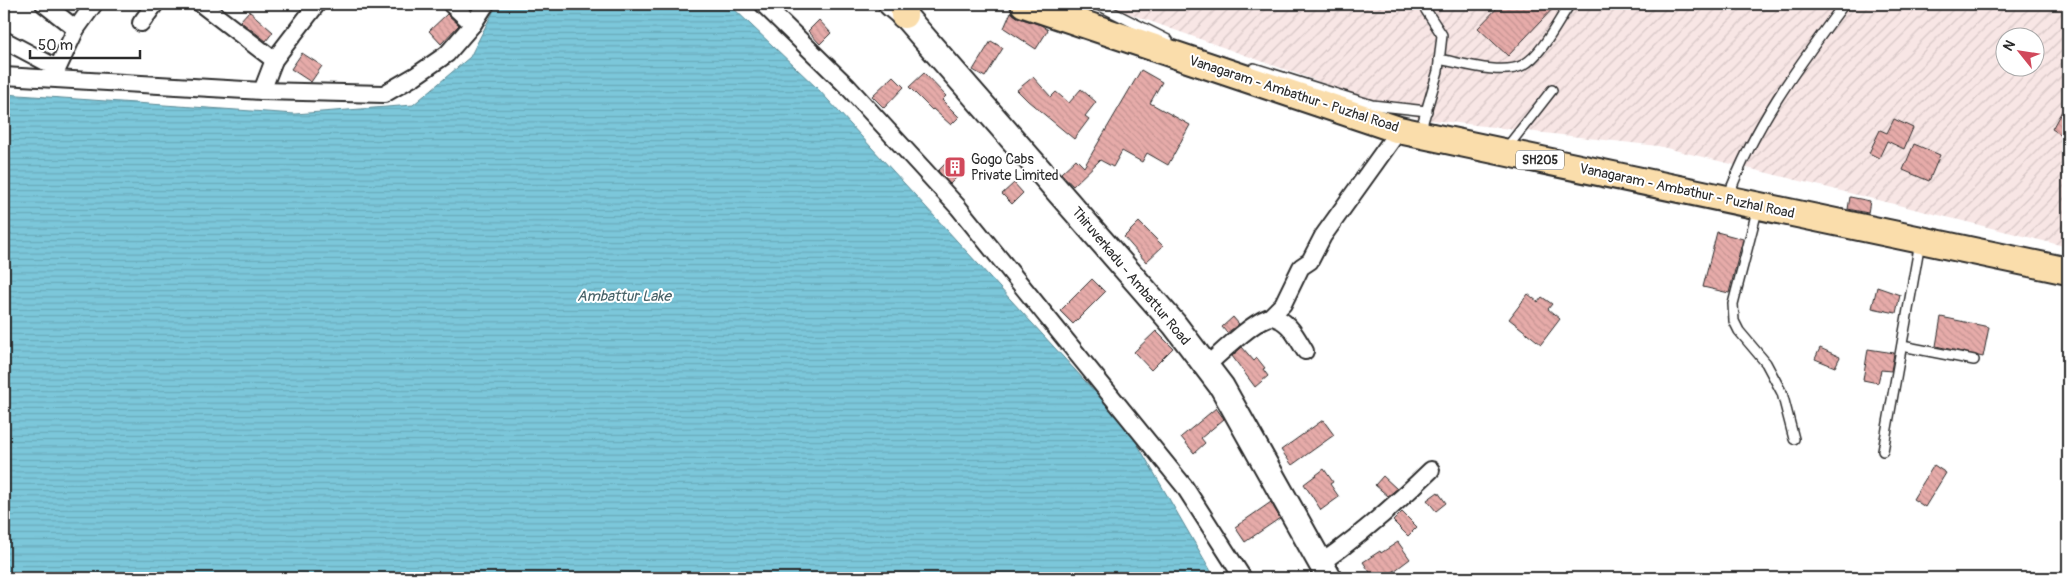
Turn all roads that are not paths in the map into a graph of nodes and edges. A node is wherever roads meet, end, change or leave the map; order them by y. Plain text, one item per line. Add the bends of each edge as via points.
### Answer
1 (44, 4) edge
2 (94, 4) edge
3 (155, 4) edge
4 (203, 4) edge
5 (317, 4) edge
6 (451, 4) edge
7 (486, 4) edge
8 (763, 4) edge
9 (1024, 4) edge
10 (1096, 4) edge
11 (1422, 4) edge
12 (1570, 4) edge
13 (1844, 4) edge
14 (900, 8) edge
15 (141, 23) dead end
16 (473, 24) junction
17 (76, 29) junction
18 (4, 40) edge
19 (1177, 43) dead end
20 (1439, 59) junction
21 (274, 60) junction
22 (1241, 63) dead end
23 (55, 73) junction
24 (4, 76) edge
25 (1552, 90) dead end
26 (262, 91) junction
27 (1415, 125) junction
28 (1503, 152) junction
29 (1727, 199) junction
30 (1758, 206) junction
31 (1920, 240) junction
32 (2068, 271) edge
33 (1270, 317) junction
34 (1902, 346) junction
35 (1305, 351) dead end
36 (1974, 360) dead end
37 (1206, 366) junction
38 (1794, 439) dead end
39 (1883, 451) dead end
40 (1431, 470) dead end
41 (1325, 571) edge
42 (1244, 578) edge

1 - 17 street
2 - 17 street
3 - 15 street
4 - 21 street
5 - 21 street
6 - 16 street
7 - 16 street
8 - 42 street via 848,87 958,207 1184,486
9 - 27 main road, Vanagaram - Ambathur - Puzhal Road / SH205
10 - 19 lane
11 - 20 lane via 1442,35
12 - 20 lane via 1536,54 1523,65 1510,70 1494,69
13 - 29 lane via 1768,112 1739,166
14 - 37 main road, Thiruverkadu - Ambattur Road via 1174,324
16 - 26 street via 447,54 384,94
17 - 23 street
18 - 23 street
20 - 27 lane via 1438,71
21 - 26 street
22 - 27 lane via 1372,105
23 - 24 street
23 - 26 street
25 - 28 lane
27 - 28 main road, Vanagaram - Ambathur - Puzhal Road / SH205
27 - 33 street via 1323,236 1310,261 1301,267 1283,304
28 - 29 main road, Vanagaram - Ambathur - Puzhal Road / SH205
29 - 30 main road, Vanagaram - Ambathur - Puzhal Road / SH205
30 - 31 main road, Vanagaram - Ambathur - Puzhal Road / SH205
30 - 38 lane via 1733,304 1734,321 1766,363 1782,393
31 - 32 main road, Vanagaram - Ambathur - Puzhal Road / SH205
31 - 34 lane
33 - 35 street via 1288,325
33 - 37 street
34 - 36 lane
34 - 39 lane
37 - 41 main road, Thiruverkadu - Ambattur Road via 1222,387
40 - 41 street via 1351,542

